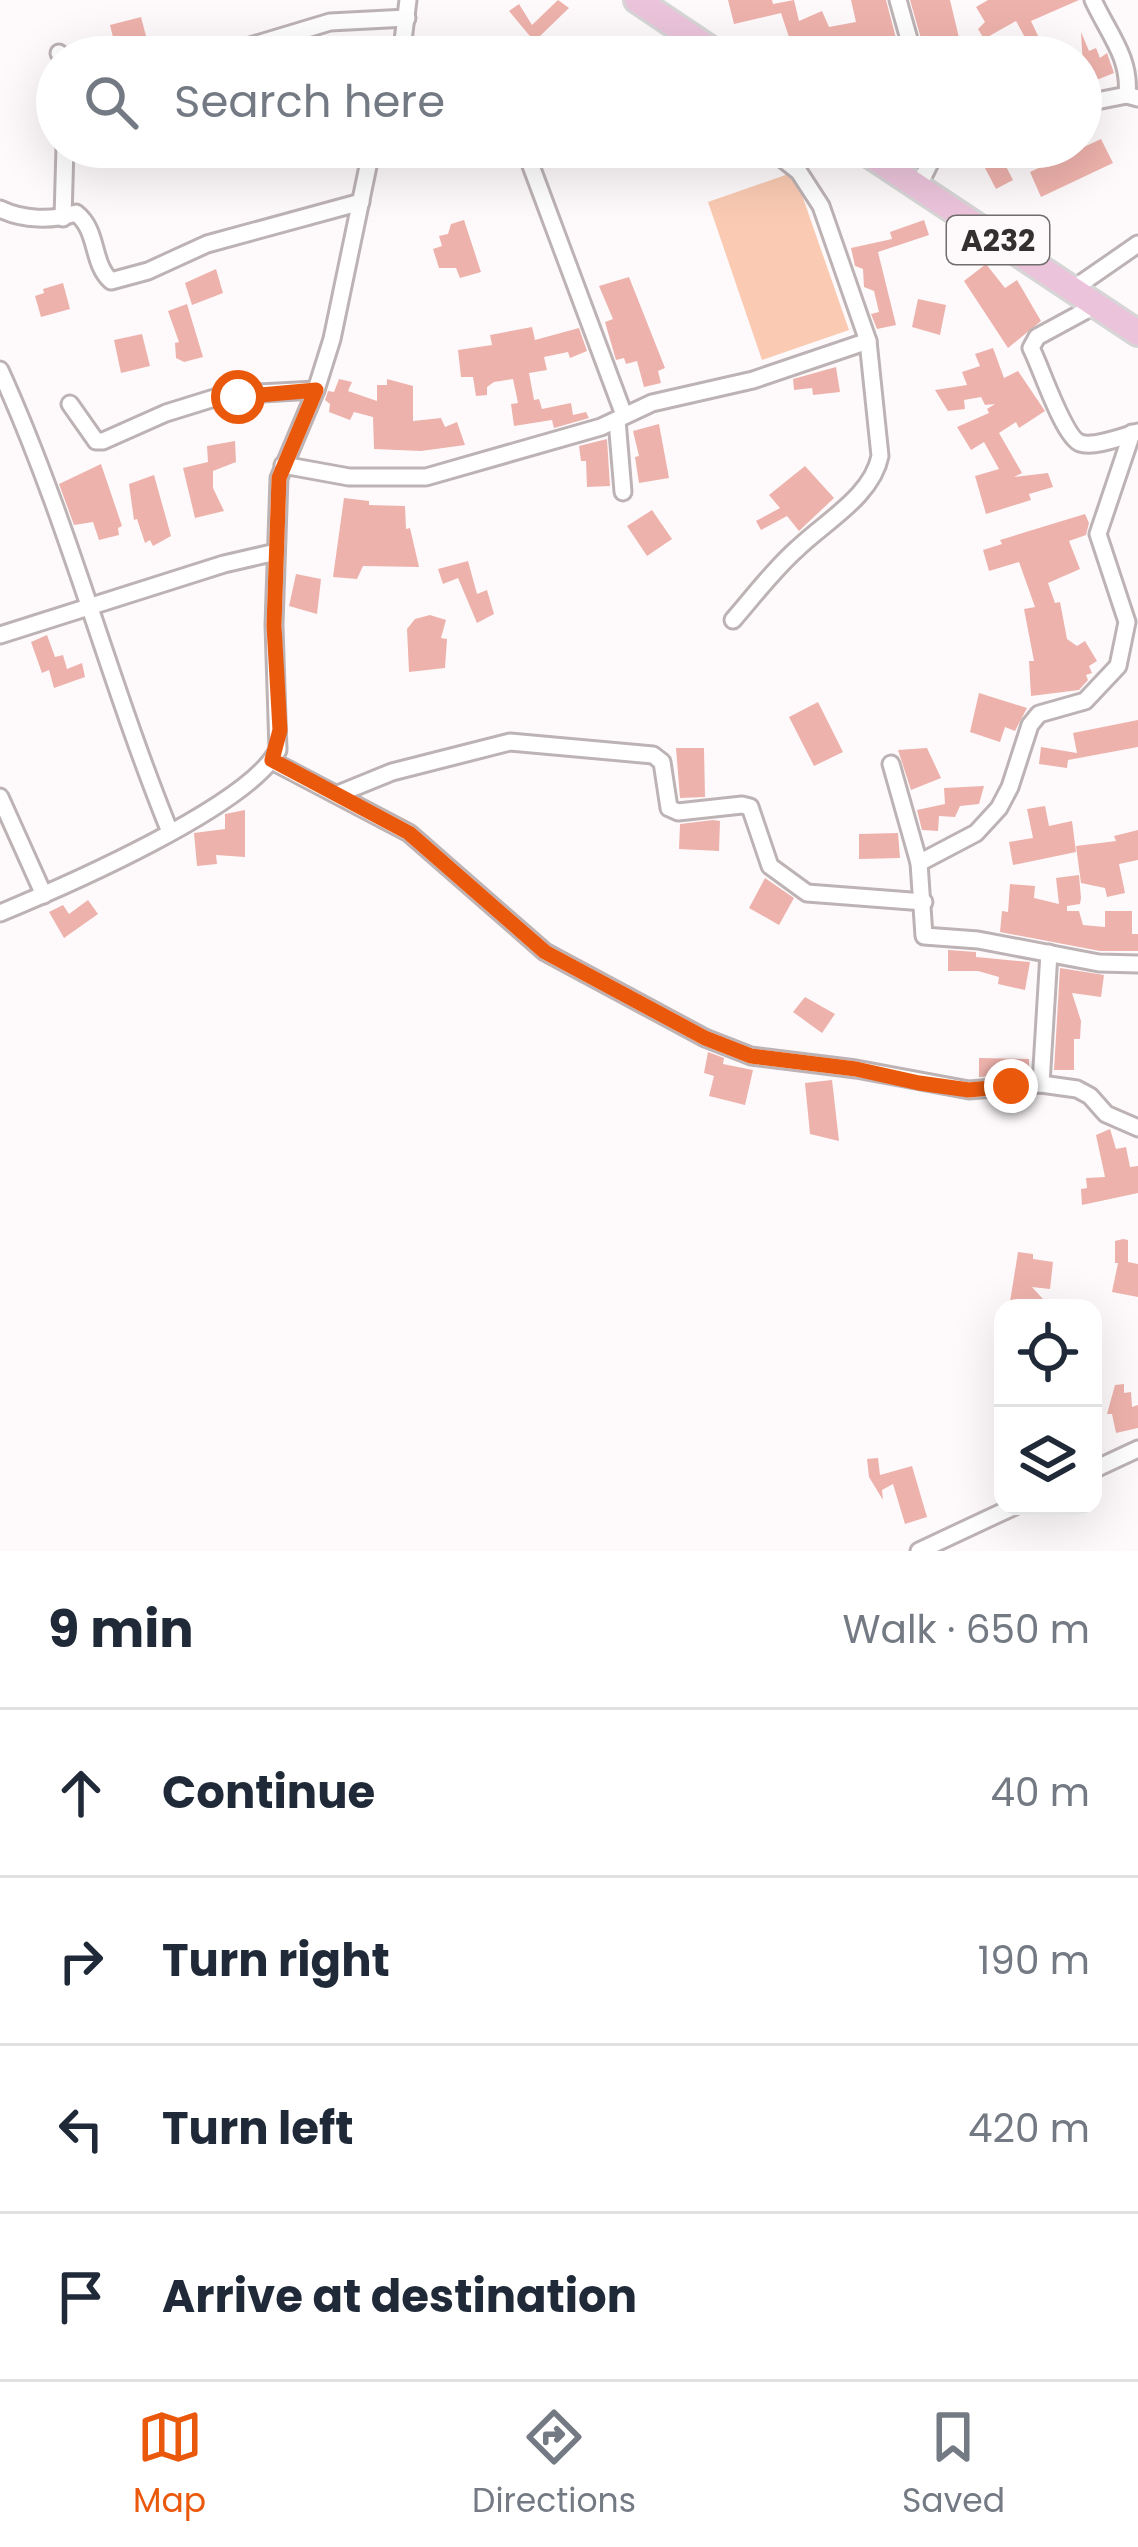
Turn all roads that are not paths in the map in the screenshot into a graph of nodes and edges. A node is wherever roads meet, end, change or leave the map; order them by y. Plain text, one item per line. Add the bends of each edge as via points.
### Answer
1 (408, 0) edge
2 (637, 0) edge
3 (898, 0) edge
4 (1093, 0) edge
5 (407, 18) junction
6 (284, 36) edge
7 (404, 36) edge
8 (691, 36) edge
9 (908, 36) edge
10 (1132, 97) edge
11 (1102, 101) edge
12 (64, 168) edge
13 (368, 168) edge
14 (531, 168) edge
15 (794, 168) edge
16 (890, 168) edge
17 (928, 168) edge
18 (918, 187) junction
19 (361, 202) junction
20 (0, 209) edge
21 (63, 218) junction
22 (1138, 244) edge
23 (1072, 289) junction
24 (1096, 305) junction
25 (1138, 333) edge
26 (868, 341) junction
27 (0, 370) edge
28 (316, 390) junction
29 (70, 404) dead end
30 (620, 417) junction
31 (1135, 433) edge
32 (284, 465) junction
33 (623, 492) dead end
34 (276, 553) junction
35 (89, 609) junction
36 (733, 620) dead end
37 (1132, 622) edge
38 (0, 635) edge
39 (272, 760) junction
40 (891, 764) dead end
41 (338, 794) junction
42 (0, 797) edge
43 (170, 832) junction
44 (919, 863) junction
45 (44, 895) junction
46 (924, 902) junction
47 (0, 913) edge
48 (1049, 952) junction
49 (1138, 964) edge
50 (1041, 1084) junction
51 (1138, 1128) edge
52 (1138, 1449) edge
53 (1102, 1466) edge
54 (996, 1515) edge
55 (920, 1551) edge

1 - 5 street
2 - 8 main road
3 - 9 street
4 - 10 street via 1124,56
5 - 6 street via 330,22
5 - 7 street
10 - 11 street
12 - 21 street
13 - 19 street
14 - 30 street
15 - 26 street via 820,206
16 - 18 main road, A232
17 - 18 street
18 - 23 main road, A232
19 - 21 street via 207,244 111,281 88,222 76,213
19 - 28 street
20 - 21 street
22 - 23 street
23 - 24 main road, A232
24 - 25 main road, A232
24 - 31 street via 1031,348 1078,442
26 - 30 street
26 - 36 street via 877,472
27 - 35 street
28 - 29 street via 224,395 103,441
28 - 32 street
30 - 32 street via 426,476 349,477
30 - 33 street
31 - 37 street via 1098,534
32 - 34 street
34 - 35 street
34 - 39 street via 280,730
35 - 38 street
35 - 43 street
37 - 44 street via 1118,666 1100,688 1030,725 1010,787 986,824
39 - 41 street
39 - 43 street via 242,791
40 - 44 street
41 - 46 street via 510,742 653,755 662,762 669,808 750,807 770,866 807,893
41 - 50 street via 409,833 545,952 705,1038 751,1056 969,1090
42 - 45 street
43 - 45 street
44 - 46 street
45 - 47 street
46 - 48 street via 924,936
48 - 49 street
48 - 50 street
50 - 51 street via 1076,1089
52 - 53 street
54 - 55 street

